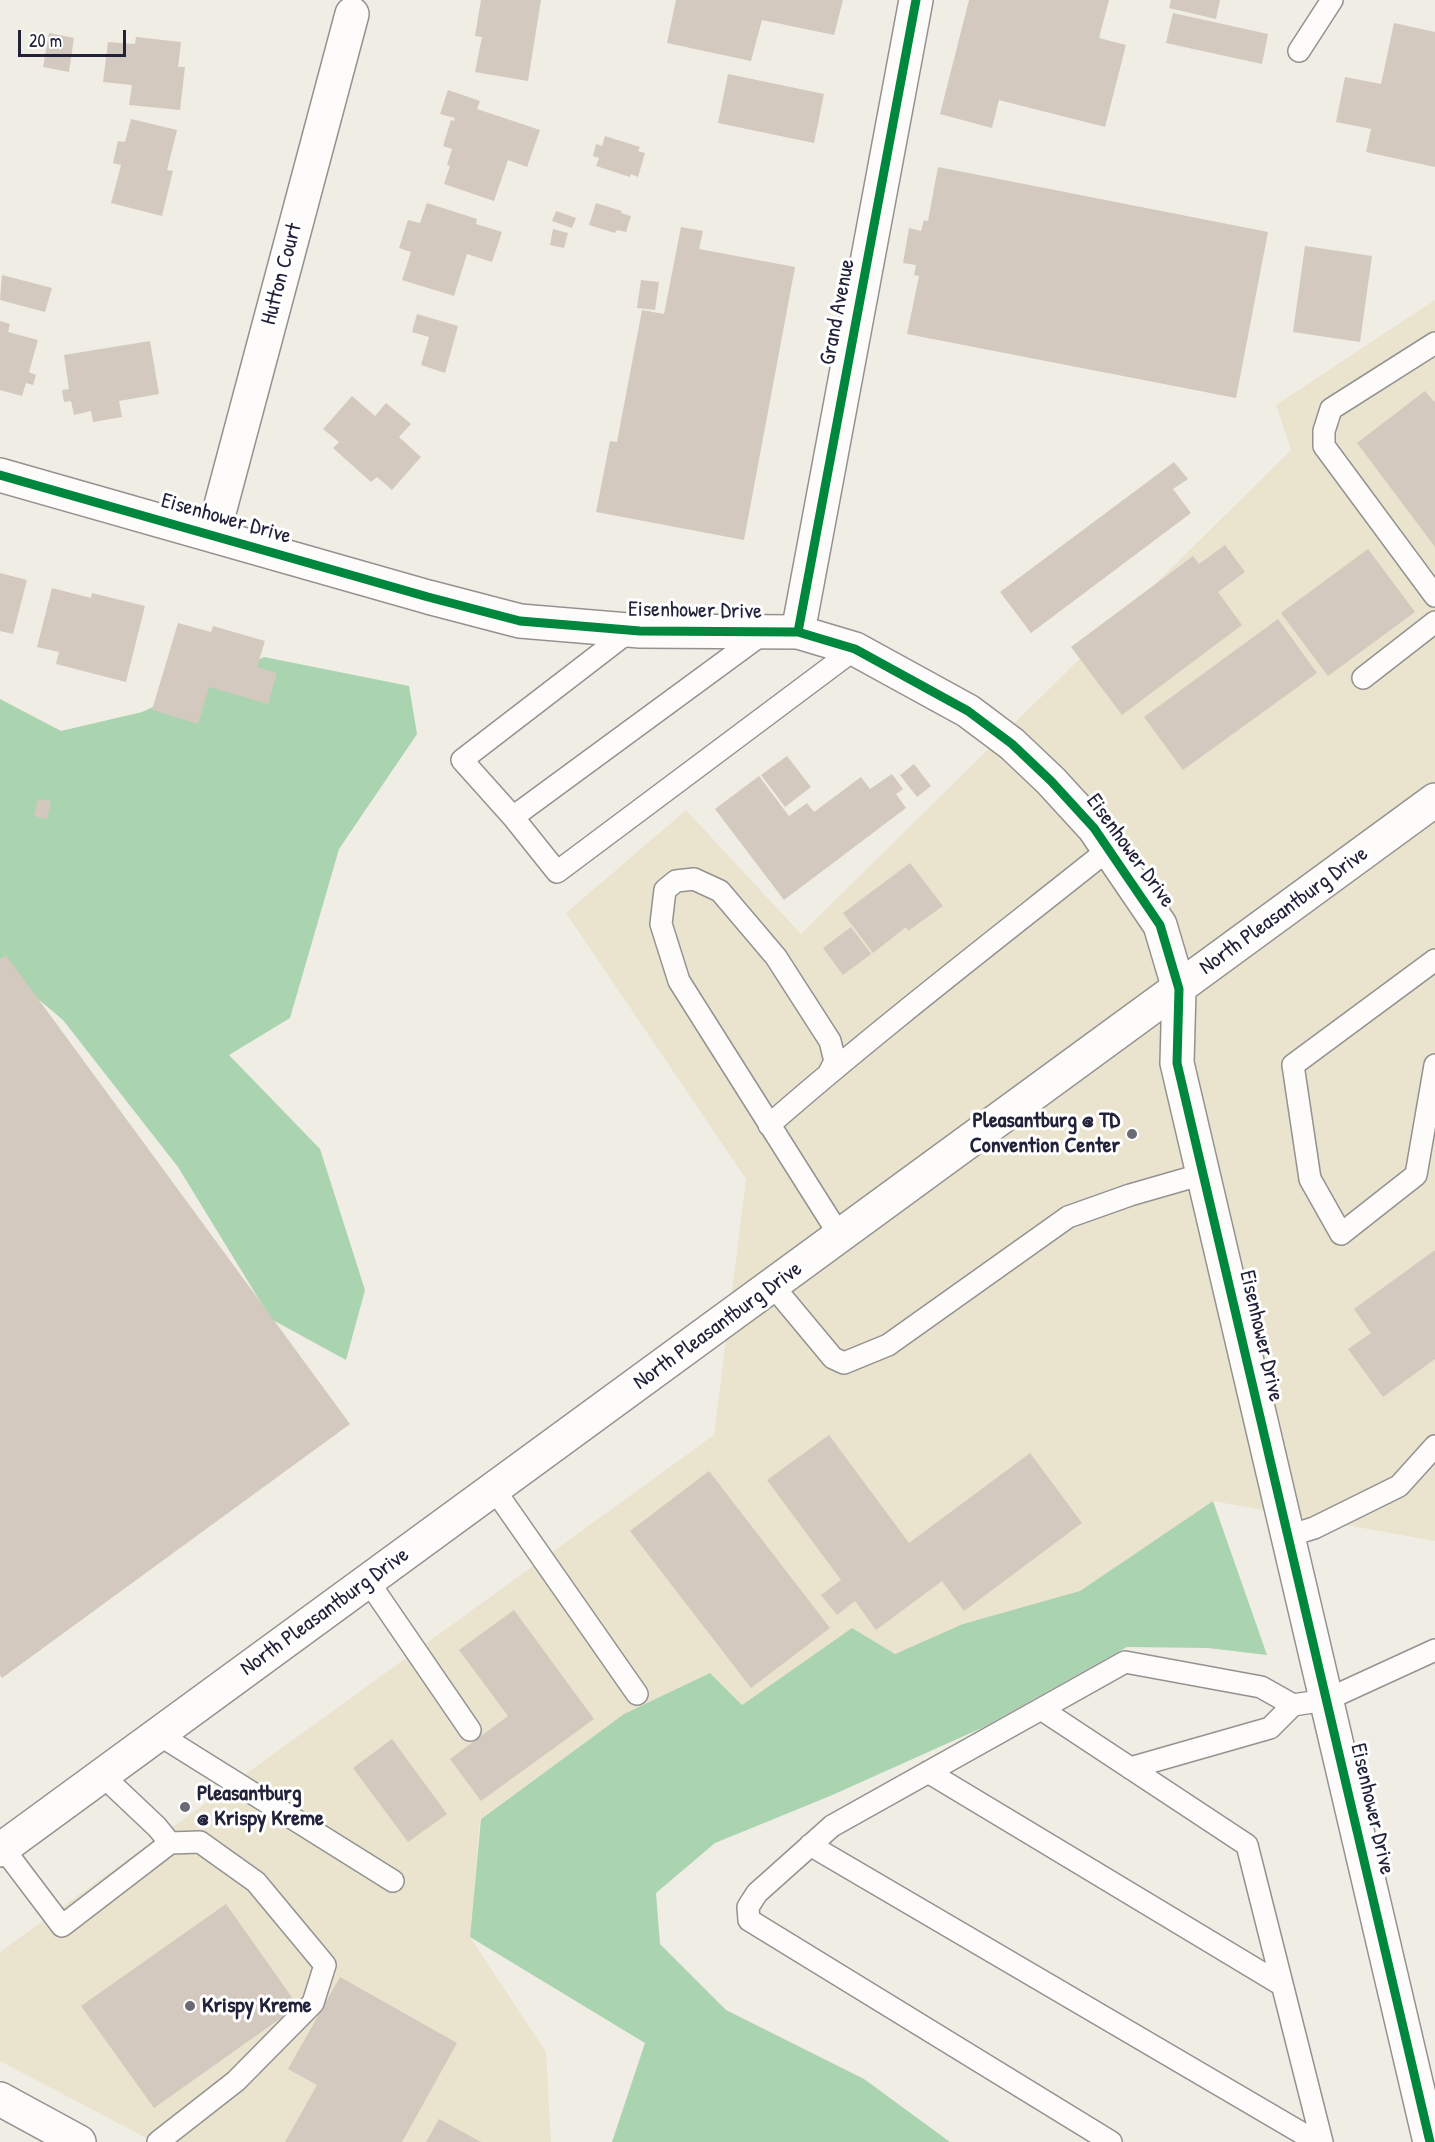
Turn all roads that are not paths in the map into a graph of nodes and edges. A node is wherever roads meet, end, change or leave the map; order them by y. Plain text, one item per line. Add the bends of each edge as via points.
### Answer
1 (916, 0) edge
2 (1332, 0) edge
3 (352, 14) dead end
4 (1299, 51) dead end
5 (1435, 343) edge
6 (0, 475) edge
7 (213, 535) junction
8 (1435, 596) edge
9 (1435, 622) edge
10 (631, 630) junction
11 (765, 632) junction
12 (798, 632) junction
13 (855, 649) junction
14 (1363, 678) dead end
15 (1435, 800) edge
16 (513, 817) junction
17 (1109, 849) junction
18 (1435, 960) edge
19 (1179, 989) junction
20 (1435, 1065) edge
21 (829, 1073) junction
22 (769, 1125) junction
23 (1203, 1174) junction
24 (840, 1236) junction
25 (773, 1286) junction
26 (1435, 1446) edge
27 (494, 1489) junction
28 (1288, 1536) junction
29 (368, 1581) junction
30 (1435, 1650) edge
31 (637, 1694) dead end
32 (1326, 1700) junction
33 (1293, 1705) junction
34 (1041, 1709) junction
35 (470, 1730) dead end
36 (158, 1734) junction
37 (1130, 1768) junction
38 (928, 1772) junction
39 (102, 1775) junction
40 (170, 1843) junction
41 (810, 1845) junction
42 (2, 1849) edge
43 (393, 1881) dead end
44 (1282, 1985) junction
45 (0, 2099) edge
46 (79, 2142) edge
47 (158, 2142) edge
48 (1111, 2142) edge
49 (1317, 2142) edge
50 (1322, 2142) edge
51 (1430, 2142) edge

1 - 12 street, Grand Avenue
2 - 4 lane
3 - 7 street, Hutton Court
5 - 8 lane via 1331,409 1324,446
6 - 7 street, Eisenhower Drive
7 - 10 street, Eisenhower Drive via 520,621
9 - 14 lane
10 - 11 street, Eisenhower Drive
10 - 16 lane via 462,760
11 - 12 street, Eisenhower Drive
11 - 16 lane
12 - 13 street, Eisenhower Drive
13 - 16 lane via 557,872
13 - 17 street, Eisenhower Drive via 968,711 1012,744 1052,781
15 - 19 street, North Pleasantburg Drive
17 - 19 street, Eisenhower Drive via 1161,925
17 - 21 lane
18 - 20 lane via 1293,1065 1310,1179 1341,1234 1416,1175
19 - 23 street, Eisenhower Drive via 1177,1063
19 - 24 street, North Pleasantburg Drive
21 - 22 lane
21 - 22 lane via 835,1062 830,1041 776,957 720,891 694,879 676,881 665,890 661,924 679,981
22 - 24 lane
23 - 25 lane via 1068,1217 888,1345 844,1363 833,1358
23 - 28 street, Eisenhower Drive
24 - 25 street, North Pleasantburg Drive
25 - 27 street, North Pleasantburg Drive
26 - 28 lane via 1399,1486
27 - 29 street, North Pleasantburg Drive
27 - 31 lane
28 - 32 street, Eisenhower Drive
29 - 35 lane
29 - 36 street, North Pleasantburg Drive
30 - 32 lane
32 - 33 lane
32 - 51 street, Eisenhower Drive
33 - 34 lane via 1261,1687 1125,1662
33 - 37 lane via 1270,1728
34 - 37 lane
34 - 38 lane
36 - 39 street, North Pleasantburg Drive
36 - 43 lane
37 - 44 lane via 1247,1845
38 - 41 lane via 832,1826
38 - 44 lane
39 - 40 lane
39 - 42 street, North Pleasantburg Drive
40 - 42 lane via 62,1926
40 - 47 lane via 200,1842 256,1882 325,1965 314,2003 236,2081
41 - 48 lane via 757,1893 748,1907 749,1920
41 - 49 lane
44 - 50 lane
45 - 46 street

